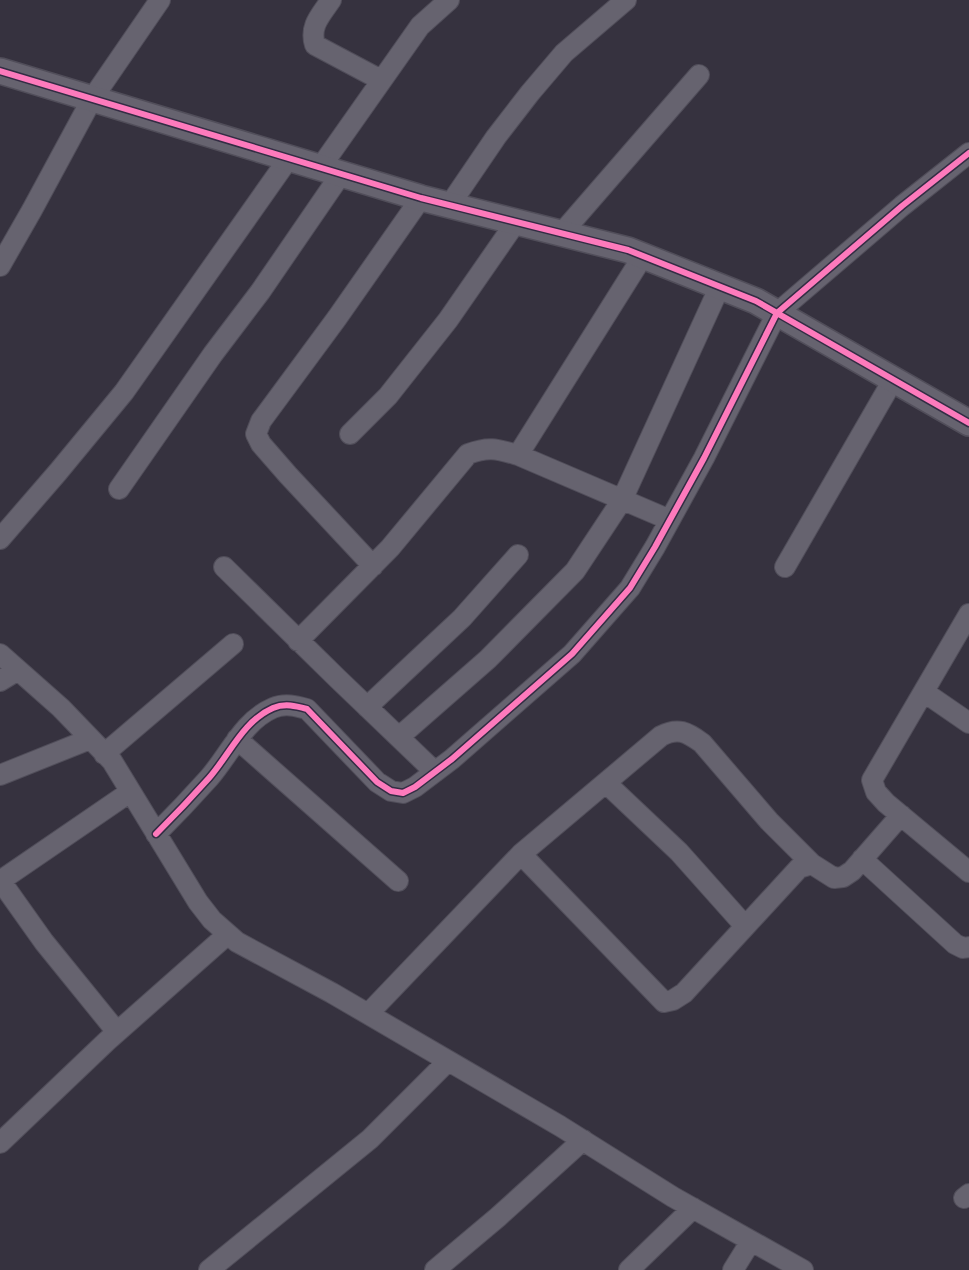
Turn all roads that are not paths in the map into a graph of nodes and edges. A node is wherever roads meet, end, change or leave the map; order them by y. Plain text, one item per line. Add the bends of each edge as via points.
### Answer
1 (160, 0) edge
2 (332, 0) edge
3 (449, 0) edge
4 (626, 0) edge
5 (0, 71) edge
6 (699, 75) dead end
7 (381, 80) junction
8 (92, 99) junction
9 (969, 153) edge
10 (289, 158) junction
11 (330, 171) junction
12 (421, 198) junction
13 (449, 206) junction
14 (516, 222) junction
15 (561, 234) junction
16 (643, 256) junction
17 (0, 266) edge
18 (720, 286) junction
19 (777, 313) junction
20 (893, 380) junction
21 (969, 423) edge
22 (350, 434) dead end
23 (518, 455) junction
24 (119, 489) dead end
25 (622, 500) junction
26 (670, 520) junction
27 (0, 539) edge
28 (518, 555) dead end
29 (372, 566) junction
30 (224, 567) dead end
31 (785, 567) dead end
32 (969, 614) edge
33 (298, 641) junction
34 (233, 644) dead end
35 (0, 654) edge
36 (18, 670) junction
37 (0, 681) edge
38 (924, 692) junction
39 (367, 707) junction
40 (969, 723) edge
41 (399, 737) junction
42 (90, 739) junction
43 (237, 739) junction
44 (104, 754) junction
45 (435, 772) junction
46 (0, 775) edge
47 (606, 782) junction
48 (130, 792) junction
49 (900, 815) junction
50 (156, 834) junction
51 (522, 854) junction
52 (862, 860) junction
53 (812, 864) junction
54 (969, 872) edge
55 (0, 880) edge
56 (398, 881) dead end
57 (745, 926) junction
58 (228, 934) junction
59 (969, 947) edge
60 (368, 1014) junction
61 (117, 1032) junction
62 (448, 1061) junction
63 (583, 1140) junction
64 (0, 1143) edge
65 (693, 1208) junction
66 (751, 1241) junction
67 (209, 1270) edge
68 (435, 1270) edge
69 (629, 1270) edge
70 (733, 1270) edge
71 (803, 1270) edge

1 - 8 street
2 - 7 street via 316,21 312,35 315,45
3 - 7 street via 420,26
4 - 13 street via 558,60 530,92
5 - 8 street
6 - 15 street
7 - 11 street
8 - 10 street
8 - 17 street
9 - 19 street
10 - 11 street
10 - 27 street via 124,392
11 - 12 street
11 - 24 street via 260,292 212,354
12 - 13 street
12 - 29 street via 261,421 256,434 288,475
13 - 14 street
14 - 15 street
14 - 22 street via 442,327 388,396
15 - 16 street
16 - 18 street
16 - 23 street
18 - 19 street
18 - 25 street
19 - 20 street
19 - 26 street
20 - 21 street
20 - 31 street
23 - 25 street
23 - 29 street via 483,448 468,454
25 - 26 street
25 - 41 street via 575,571 488,660
26 - 45 street via 630,588 572,654
28 - 39 street via 462,618
29 - 33 street
30 - 33 street
32 - 38 street
33 - 39 street
34 - 44 street
35 - 36 street
36 - 37 street
36 - 42 street
38 - 40 street
38 - 49 street via 872,780 876,792
39 - 41 street
41 - 45 street
42 - 44 street
42 - 46 street
43 - 45 street via 250,723 273,708 294,705 307,709 377,782 392,791 403,793
43 - 50 street via 224,760
43 - 56 street
44 - 48 street via 112,761
47 - 51 street
47 - 53 street via 661,736 671,731 690,734 702,743
47 - 57 street via 678,852
48 - 50 street
48 - 55 street
49 - 52 street
49 - 54 street
50 - 58 street via 198,902
51 - 57 street via 664,1002 684,993
51 - 60 street
52 - 53 street via 848,874 834,878
52 - 59 street via 955,944
53 - 57 street via 799,868
55 - 61 street via 44,942
58 - 60 street
58 - 61 street
60 - 62 street
61 - 64 street
62 - 63 street
62 - 67 street via 370,1139
63 - 65 street
63 - 68 street
65 - 66 street
65 - 69 street
66 - 70 street
66 - 71 street

